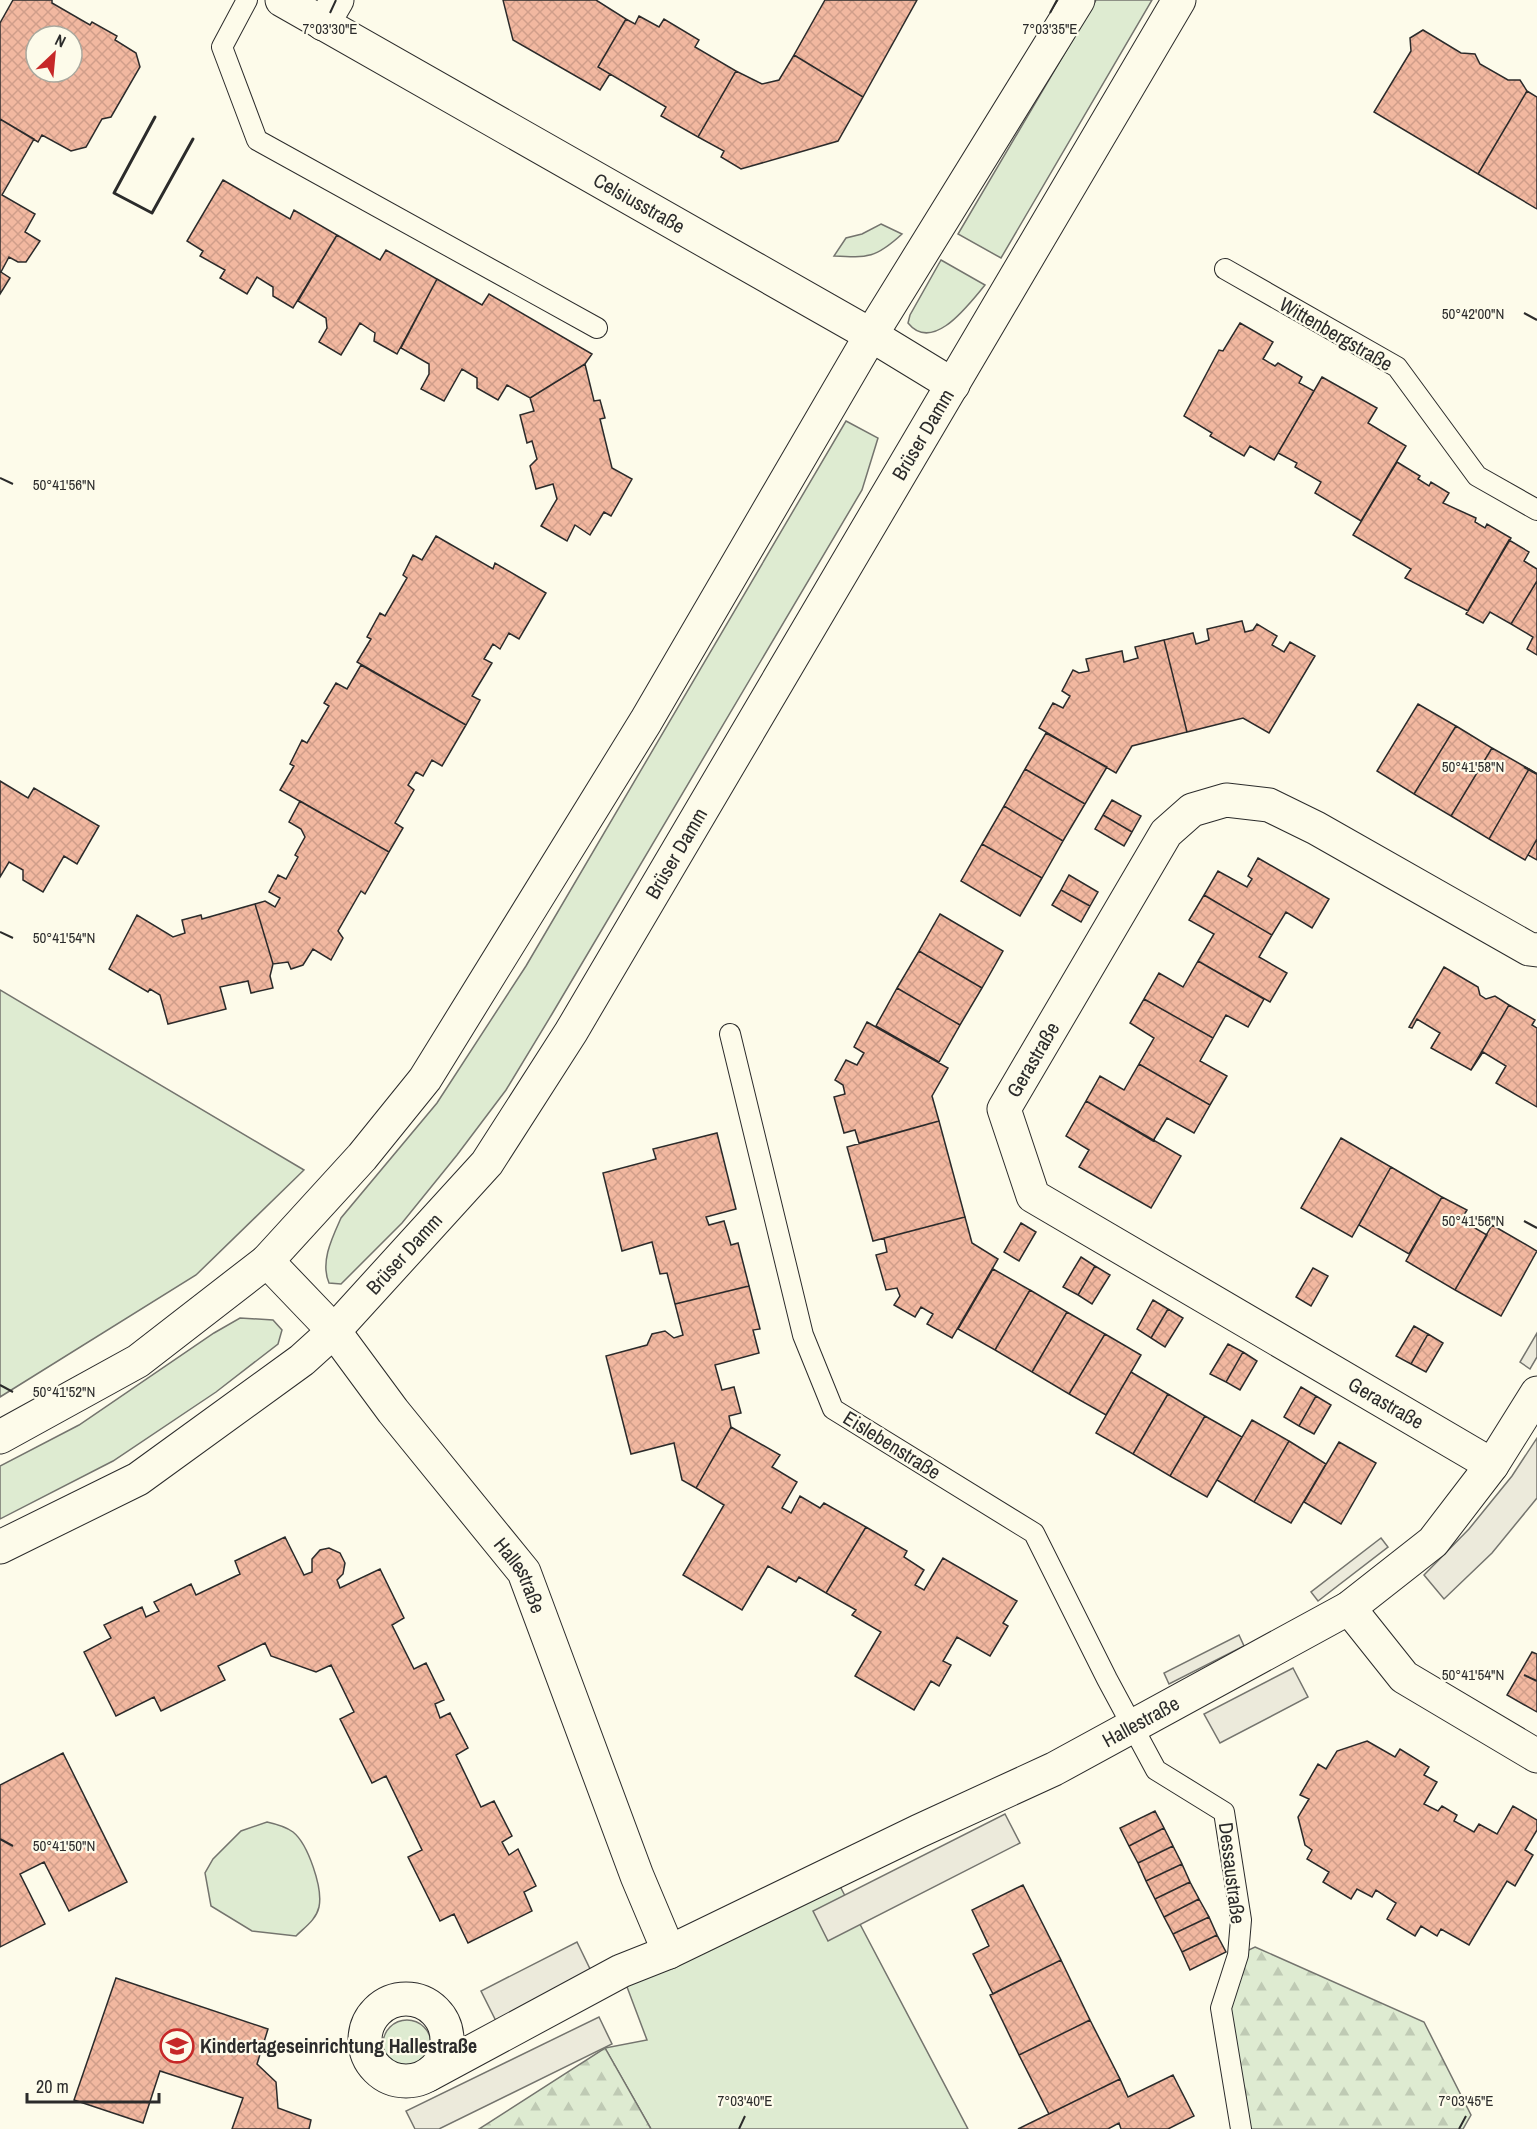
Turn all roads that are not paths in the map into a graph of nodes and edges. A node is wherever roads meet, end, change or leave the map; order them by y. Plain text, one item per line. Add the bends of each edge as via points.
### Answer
1 (248, 0) edge
2 (282, 0) edge
3 (1078, 0) edge
4 (1179, 0) edge
5 (330, 12) edge
6 (1225, 269) dead end
7 (597, 328) dead end
8 (871, 335) junction
9 (953, 385) junction
10 (1537, 510) edge
11 (1537, 950) edge
12 (729, 1035) dead end
13 (267, 1262) junction
14 (334, 1331) junction
15 (1537, 1393) edge
16 (0, 1437) edge
17 (1492, 1465) junction
18 (0, 1547) edge
19 (1349, 1608) junction
20 (1134, 1728) junction
21 (1537, 1756) edge
22 (669, 1952) junction
23 (428, 2075) dead end
24 (1241, 2129) edge

1 - 7 lane via 222,47 257,140
2 - 5 street, Celsiusstraße
3 - 8 street
4 - 9 street, Brüser Damm
5 - 8 street, Celsiusstraße
6 - 10 lane, Wittenbergstraße via 1396,367 1477,476
8 - 9 street, Celsiusstraße
8 - 13 street via 646,721 425,1079 362,1157
9 - 14 street, Brüser Damm via 571,1032 487,1163
11 - 17 street, Gerastraße via 1269,805 1226,800 1192,810 1166,832 1004,1109 1033,1196
12 - 20 lane, Eislebenstraße via 802,1335 833,1409 1034,1533
13 - 14 street, Hallestraße
13 - 16 street via 138,1361
14 - 18 street, Brüser Damm via 302,1360 138,1479
14 - 22 street, Hallestraße via 393,1411 524,1572
15 - 17 street, Hallestraße
17 - 19 street, Hallestraße via 1432,1542
19 - 20 street, Hallestraße
19 - 21 street via 1404,1677
20 - 22 street, Hallestraße
20 - 24 lane, Dessaustraße via 1156,1770 1224,1812 1241,1920 1238,1955 1221,2008
22 - 23 street, Hallestraße via 621,1971

